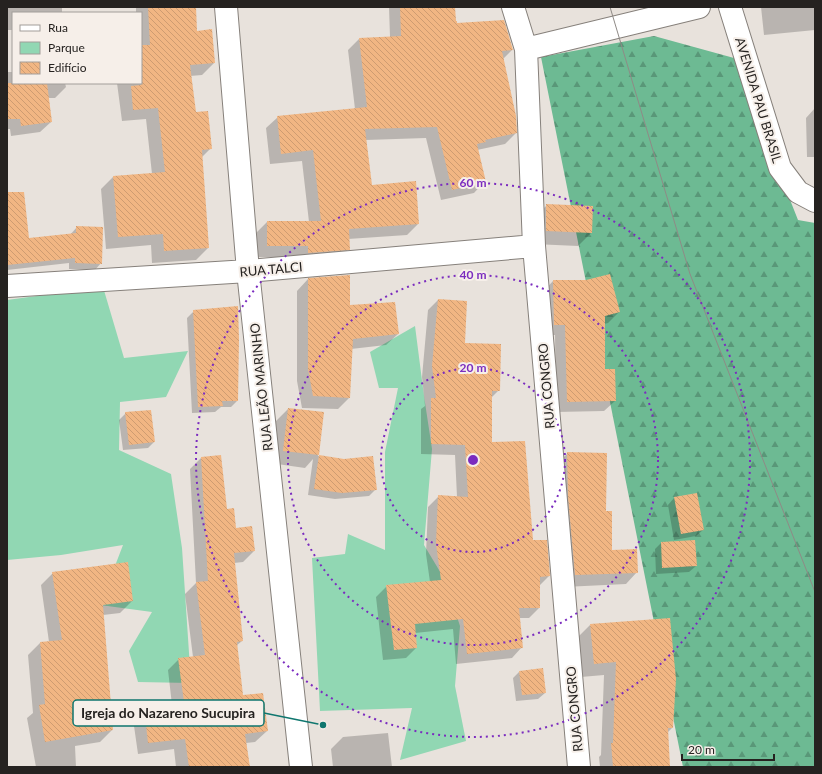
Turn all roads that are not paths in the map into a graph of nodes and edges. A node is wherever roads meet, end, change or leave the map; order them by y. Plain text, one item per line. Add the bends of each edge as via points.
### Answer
1 (226, 7) edge
2 (513, 7) edge
3 (699, 7) edge
4 (730, 7) edge
5 (526, 49) junction
6 (815, 201) edge
7 (534, 246) junction
8 (248, 272) junction
9 (7, 286) edge
10 (301, 767) edge
11 (579, 767) edge

1 - 8 street, RUA LEÃO MARINHO
2 - 5 street, RUA CONGRO
3 - 5 street
4 - 6 street, AVENIDA PAU BRASIL via 780,168 798,192
5 - 7 street, RUA CONGRO
7 - 8 street, RUA TALCI
7 - 11 street, RUA CONGRO
8 - 9 street, RUA TALCI
8 - 10 street, RUA LEÃO MARINHO

